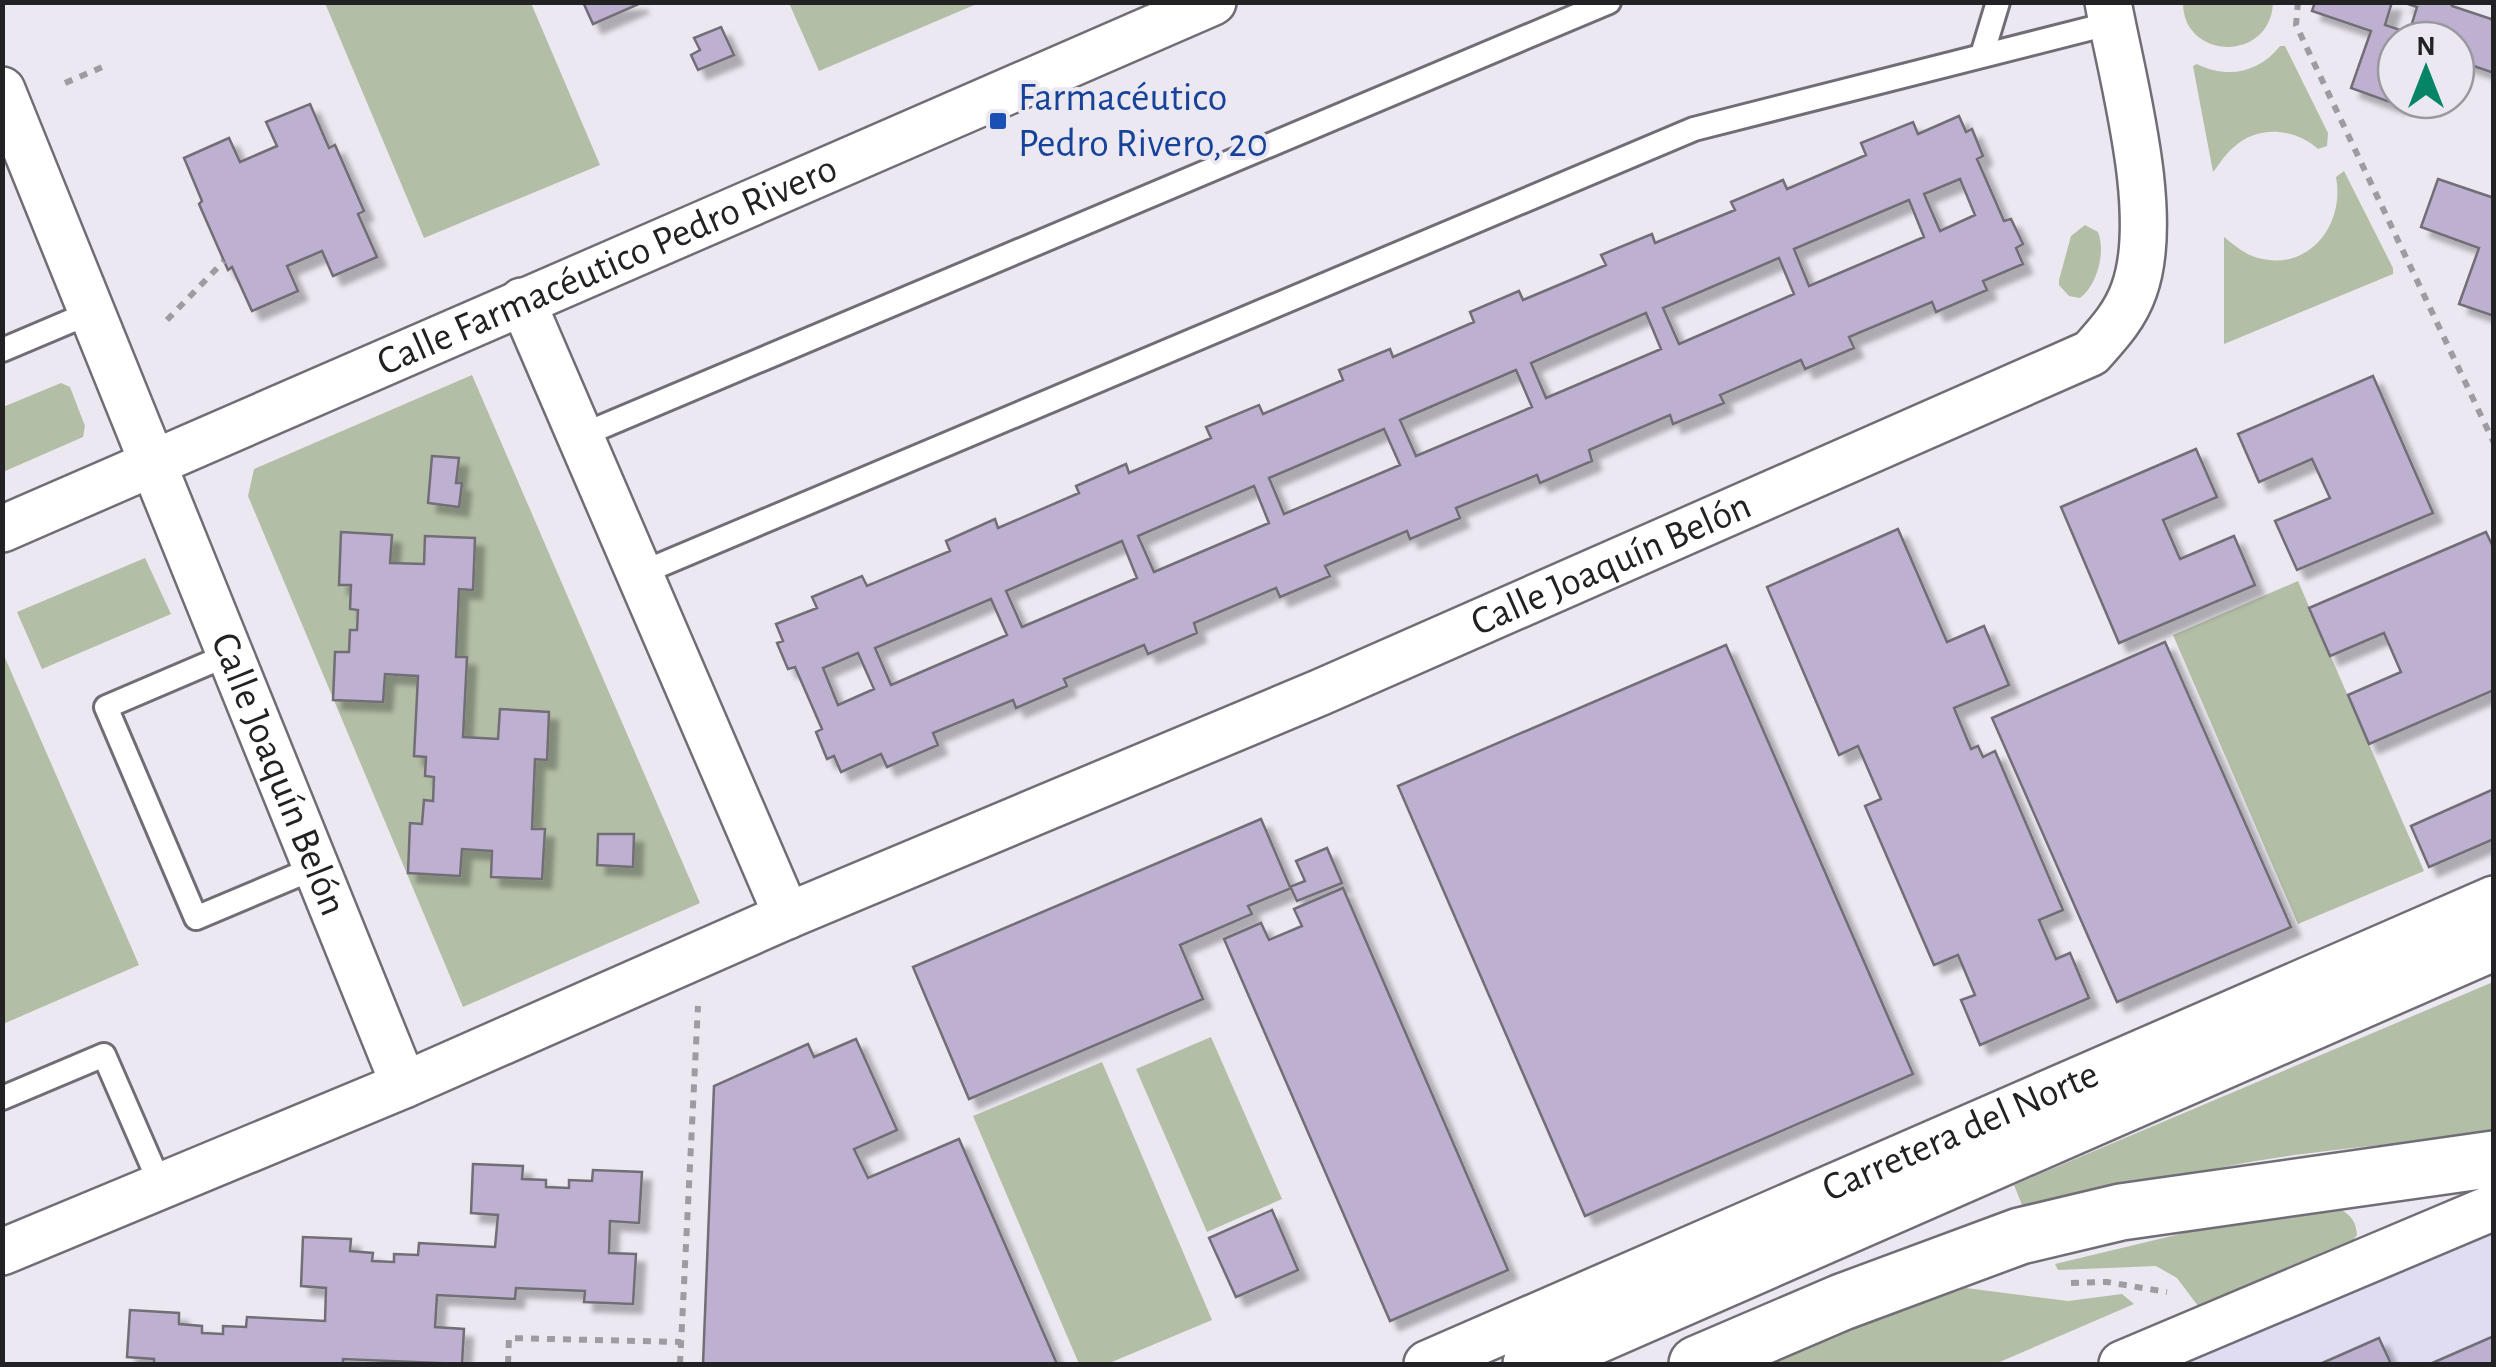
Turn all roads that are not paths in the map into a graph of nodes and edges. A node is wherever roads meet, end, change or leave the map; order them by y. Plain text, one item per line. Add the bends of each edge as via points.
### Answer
1 (1213, 2) edge
2 (1609, 2) edge
3 (1998, 2) edge
4 (2110, 13) edge
5 (1982, 54) junction
6 (2, 90) edge
7 (522, 301) junction
8 (92, 312) junction
9 (2, 350) edge
10 (580, 436) junction
11 (154, 464) junction
12 (2, 528) edge
13 (640, 574) junction
14 (230, 654) junction
15 (316, 868) junction
16 (2494, 899) edge
17 (788, 916) junction
18 (2494, 942) edge
19 (404, 1085) junction
20 (2, 1098) edge
21 (2494, 1159) edge
22 (161, 1186) junction
23 (2494, 1207) edge
24 (2, 1252) edge
25 (1427, 1364) edge
26 (1532, 1364) edge
27 (1697, 1364) edge
28 (2122, 1364) edge

1 - 7 street, Calle Farmacéutico Pedro Rivero
2 - 10 lane
3 - 5 lane
4 - 5 lane
4 - 17 street, Calle Joaquín Belón via 2145,205 2143,248 2118,323 2091,354 1320,692
5 - 13 lane via 1694,129
6 - 8 street, Calle Joaquín Belón
7 - 10 street
7 - 11 street, Calle Farmacéutico Pedro Rivero
8 - 9 lane
8 - 11 street, Calle Joaquín Belón
10 - 13 street
11 - 12 street, Calle Farmacéutico Pedro Rivero
11 - 14 street, Calle Joaquín Belón
13 - 17 street
14 - 15 street, Calle Joaquín Belón
14 - 15 lane via 106,708 196,918
15 - 19 street, Calle Joaquín Belón
16 - 25 street, Carretera del Norte
17 - 19 street, Calle Joaquín Belón
18 - 26 street, Carretera del Norte
19 - 22 street, Calle Joaquín Belón
20 - 22 lane via 104,1055
21 - 27 street via 2121,1212 2020,1236
22 - 24 street, Calle Joaquín Belón
23 - 28 street

